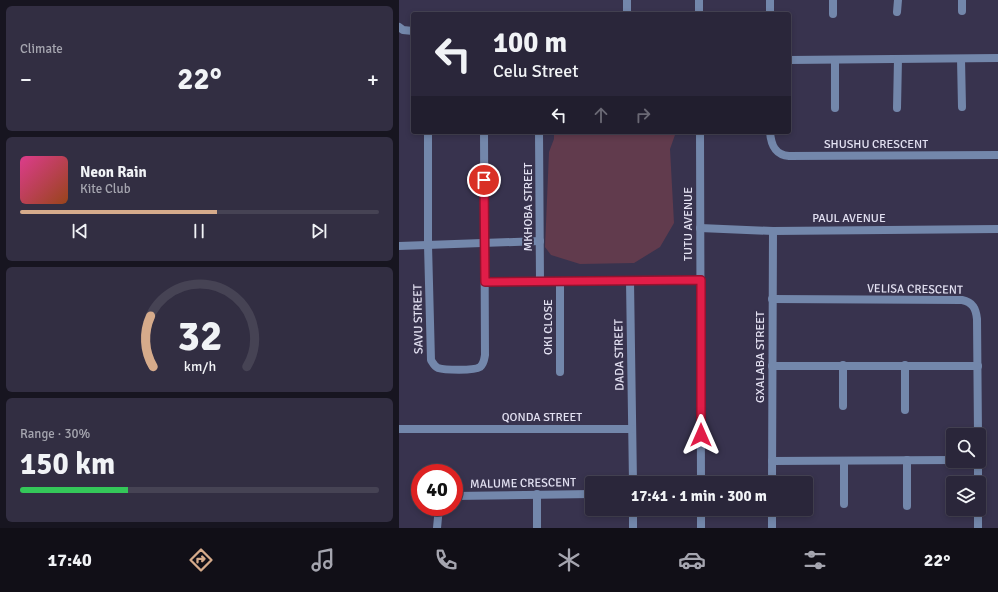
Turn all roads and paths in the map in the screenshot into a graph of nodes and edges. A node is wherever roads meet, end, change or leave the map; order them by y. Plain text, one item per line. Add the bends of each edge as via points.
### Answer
1 (627, 0) edge
2 (699, 0) edge
3 (770, 0) edge
4 (833, 0) edge
5 (898, 0) edge
6 (962, 0) edge
7 (962, 11) dead end
8 (627, 12) edge
9 (699, 12) edge
10 (770, 12) edge
11 (897, 12) dead end
12 (833, 14) dead end
13 (399, 27) edge
14 (411, 31) edge
15 (998, 58) edge
16 (898, 59) junction
17 (961, 59) junction
18 (791, 60) edge
19 (835, 60) junction
20 (962, 107) dead end
21 (835, 108) dead end
22 (897, 108) dead end
23 (428, 134) edge
24 (484, 134) edge
25 (539, 134) edge
26 (699, 134) edge
27 (770, 134) edge
28 (998, 156) edge
29 (700, 228) junction
30 (998, 229) edge
31 (773, 231) junction
32 (540, 241) junction
33 (485, 243) junction
34 (428, 245) junction
35 (399, 246) edge
36 (701, 280) junction
37 (630, 281) junction
38 (485, 282) junction
39 (540, 282) junction
40 (560, 282) junction
41 (772, 299) junction
42 (843, 365) junction
43 (905, 365) junction
44 (772, 366) junction
45 (978, 366) junction
46 (560, 372) dead end
47 (843, 406) dead end
48 (905, 410) dead end
49 (978, 428) edge
50 (399, 429) edge
51 (632, 430) junction
52 (907, 460) junction
53 (946, 460) edge
54 (772, 461) junction
55 (844, 461) junction
56 (633, 476) edge
57 (701, 476) edge
58 (772, 476) edge
59 (537, 494) junction
60 (585, 494) edge
61 (463, 496) edge
62 (844, 504) dead end
63 (907, 506) dead end
64 (438, 516) edge
65 (633, 516) edge
66 (701, 516) edge
67 (772, 516) edge
68 (978, 516) edge
69 (437, 528) edge
70 (537, 528) edge
71 (633, 528) edge
72 (701, 528) edge
73 (772, 528) edge
74 (978, 528) edge

1 - 8 street
2 - 9 street
3 - 10 street
4 - 12 street
5 - 11 street
6 - 7 street
13 - 14 street
15 - 17 street
16 - 17 street
16 - 19 street
16 - 22 street
17 - 20 street
18 - 19 street
19 - 21 street
23 - 34 street, SAVU STREET
24 - 33 street, SAVU STREET
25 - 32 street, MKHOBA STREET
26 - 29 street, TUTU AVENUE
27 - 28 street, SHUSHU CRESCENT via 777,152 783,156
29 - 31 street, PAUL AVENUE
29 - 36 street, TUTU AVENUE
30 - 31 street, PAUL AVENUE
31 - 41 street, GXALABA STREET
32 - 33 street
32 - 39 street, MKHOBA STREET
33 - 34 street
33 - 38 street, SAVU STREET
34 - 35 street
34 - 38 street, SAVU STREET via 431,360 436,367 476,369 482,364 485,355
36 - 37 street
36 - 57 street, TUTU AVENUE
37 - 40 street
37 - 51 street, DADA STREET
38 - 39 street
39 - 40 street
40 - 46 street, OKI CLOSE
41 - 44 street, GXALABA STREET
41 - 45 street, VELISA CRESCENT via 968,301 976,310
42 - 43 street
42 - 44 street
42 - 47 street
43 - 45 street
43 - 48 street
44 - 54 street, GXALABA STREET
45 - 49 street, VELISA CRESCENT
50 - 51 street, QONDA STREET
51 - 56 street
52 - 53 street
52 - 55 street
52 - 63 street
54 - 55 street
54 - 58 street, GXALABA STREET
55 - 62 street
59 - 60 street, MALUME CRESCENT
59 - 61 street, MALUME CRESCENT
59 - 70 street
64 - 69 street
65 - 71 street
66 - 72 street
67 - 73 street
68 - 74 street

